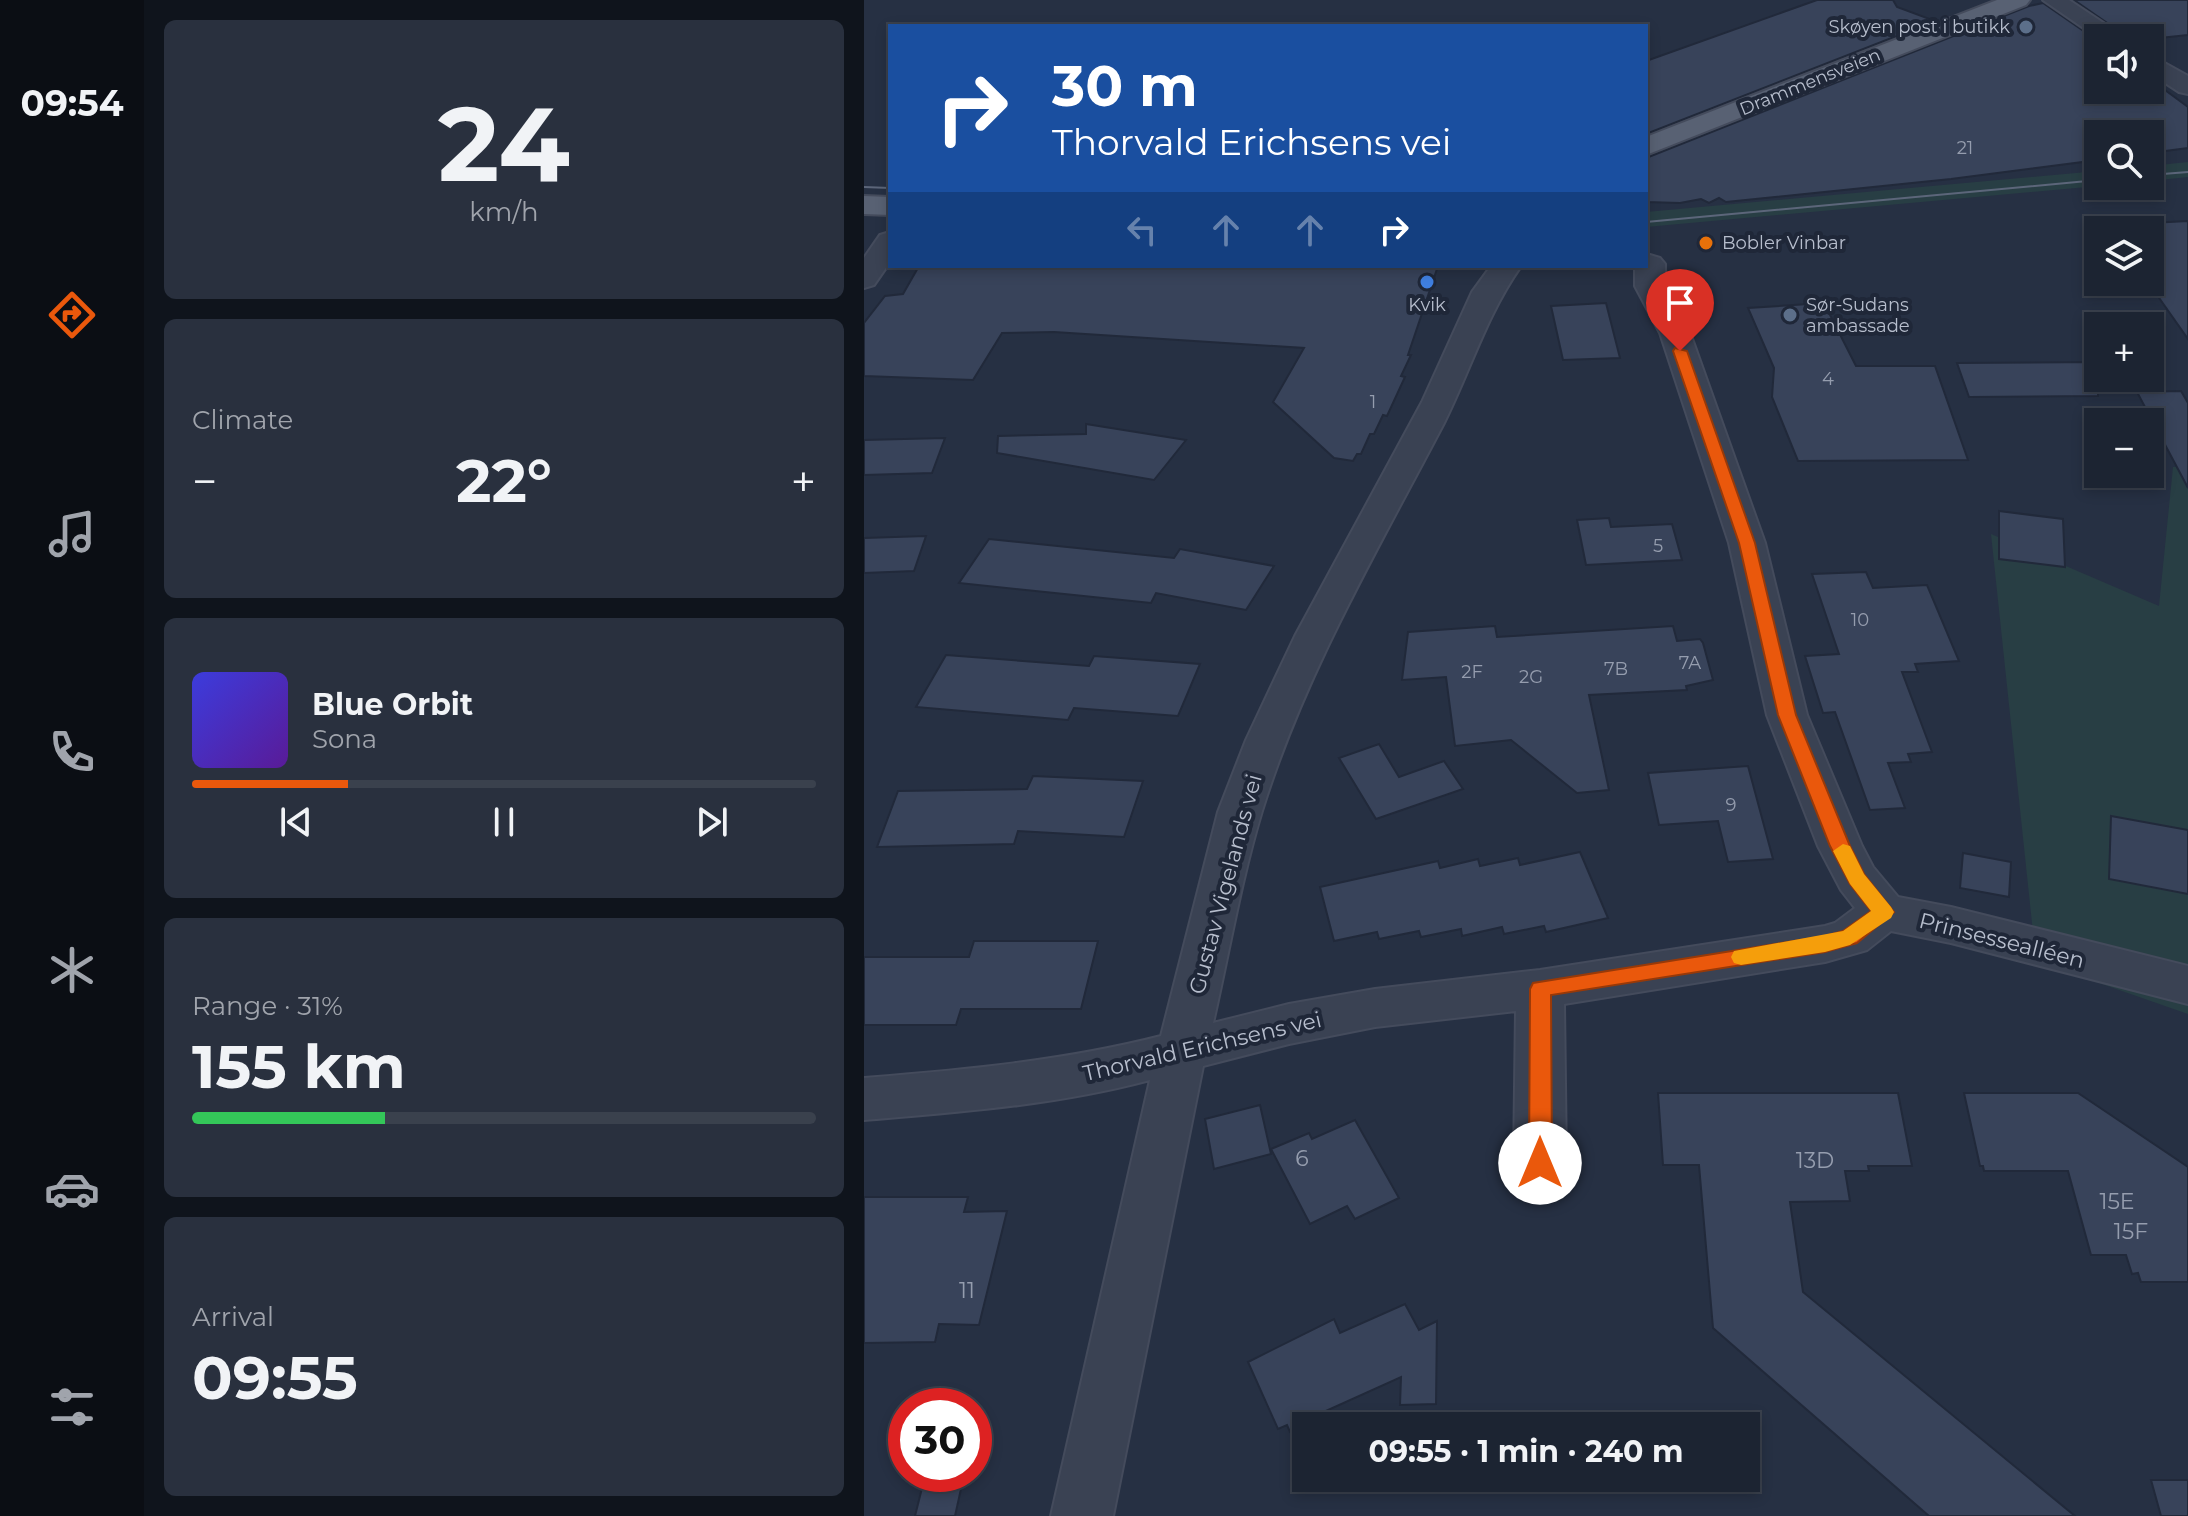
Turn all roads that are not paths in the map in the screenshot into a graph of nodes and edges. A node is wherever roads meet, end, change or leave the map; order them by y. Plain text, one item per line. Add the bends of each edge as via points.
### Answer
1 (1968, 0) edge
2 (2018, 0) edge
3 (2054, 0) edge
4 (2092, 24) edge
5 (2164, 71) edge
6 (2188, 87) edge
7 (1648, 123) edge
8 (1648, 146) edge
9 (864, 205) edge
10 (888, 206) edge
11 (888, 244) edge
12 (1650, 264) dead end
13 (1487, 275) edge
14 (864, 279) edge
15 (1884, 912) junction
16 (2188, 985) edge
17 (1540, 989) junction
18 (1181, 1054) junction
19 (864, 1099) edge
20 (1537, 1172) dead end
21 (1082, 1516) edge

1 - 7 main road, Drammensveien
2 - 8 main road, Drammensveien
3 - 4 street
5 - 6 street
9 - 10 main road
11 - 14 street
12 - 15 street via 1650,286 1675,333 1747,543 1787,715 1840,846
13 - 18 street, Gustav Vigelands vei via 1438,402 1314,636 1267,740 1240,812
15 - 16 street, Prinsessealléen
15 - 17 street, Thorvald Erichsens vei via 1850,937 1825,944
17 - 18 street, Thorvald Erichsens vei via 1375,1008 1289,1024
17 - 20 street
18 - 19 street, Thorvald Erichsens vei via 999,1088
18 - 21 street, Gustav Vigelands vei

